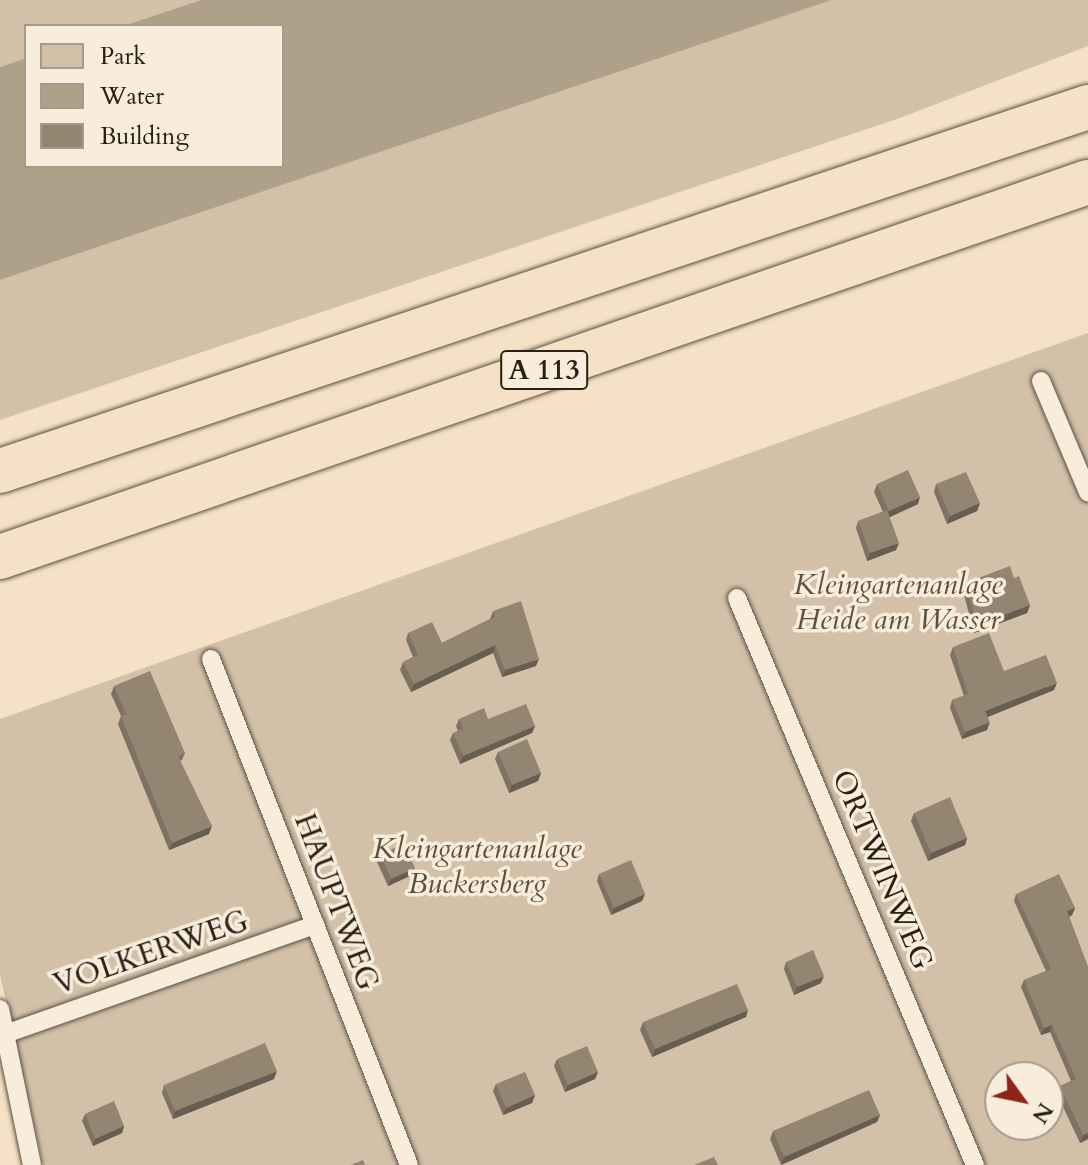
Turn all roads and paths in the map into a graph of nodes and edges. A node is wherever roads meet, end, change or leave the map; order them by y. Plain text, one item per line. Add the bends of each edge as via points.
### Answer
1 (1088, 107) edge
2 (1088, 182) edge
3 (1041, 381) dead end
4 (0, 471) edge
5 (1088, 492) edge
6 (0, 557) edge
7 (737, 598) dead end
8 (211, 659) dead end
9 (315, 925) junction
10 (0, 1009) edge
11 (5, 1034) junction
12 (32, 1165) edge
13 (409, 1165) edge
14 (975, 1165) edge

1 - 4 highway, A 113
2 - 6 highway, A 113
3 - 5 lane
7 - 14 lane, ORTWINWEG
8 - 9 lane, HAUPTWEG
9 - 11 lane, VOLKERWEG
9 - 13 lane, HAUPTWEG
10 - 11 lane
11 - 12 lane

